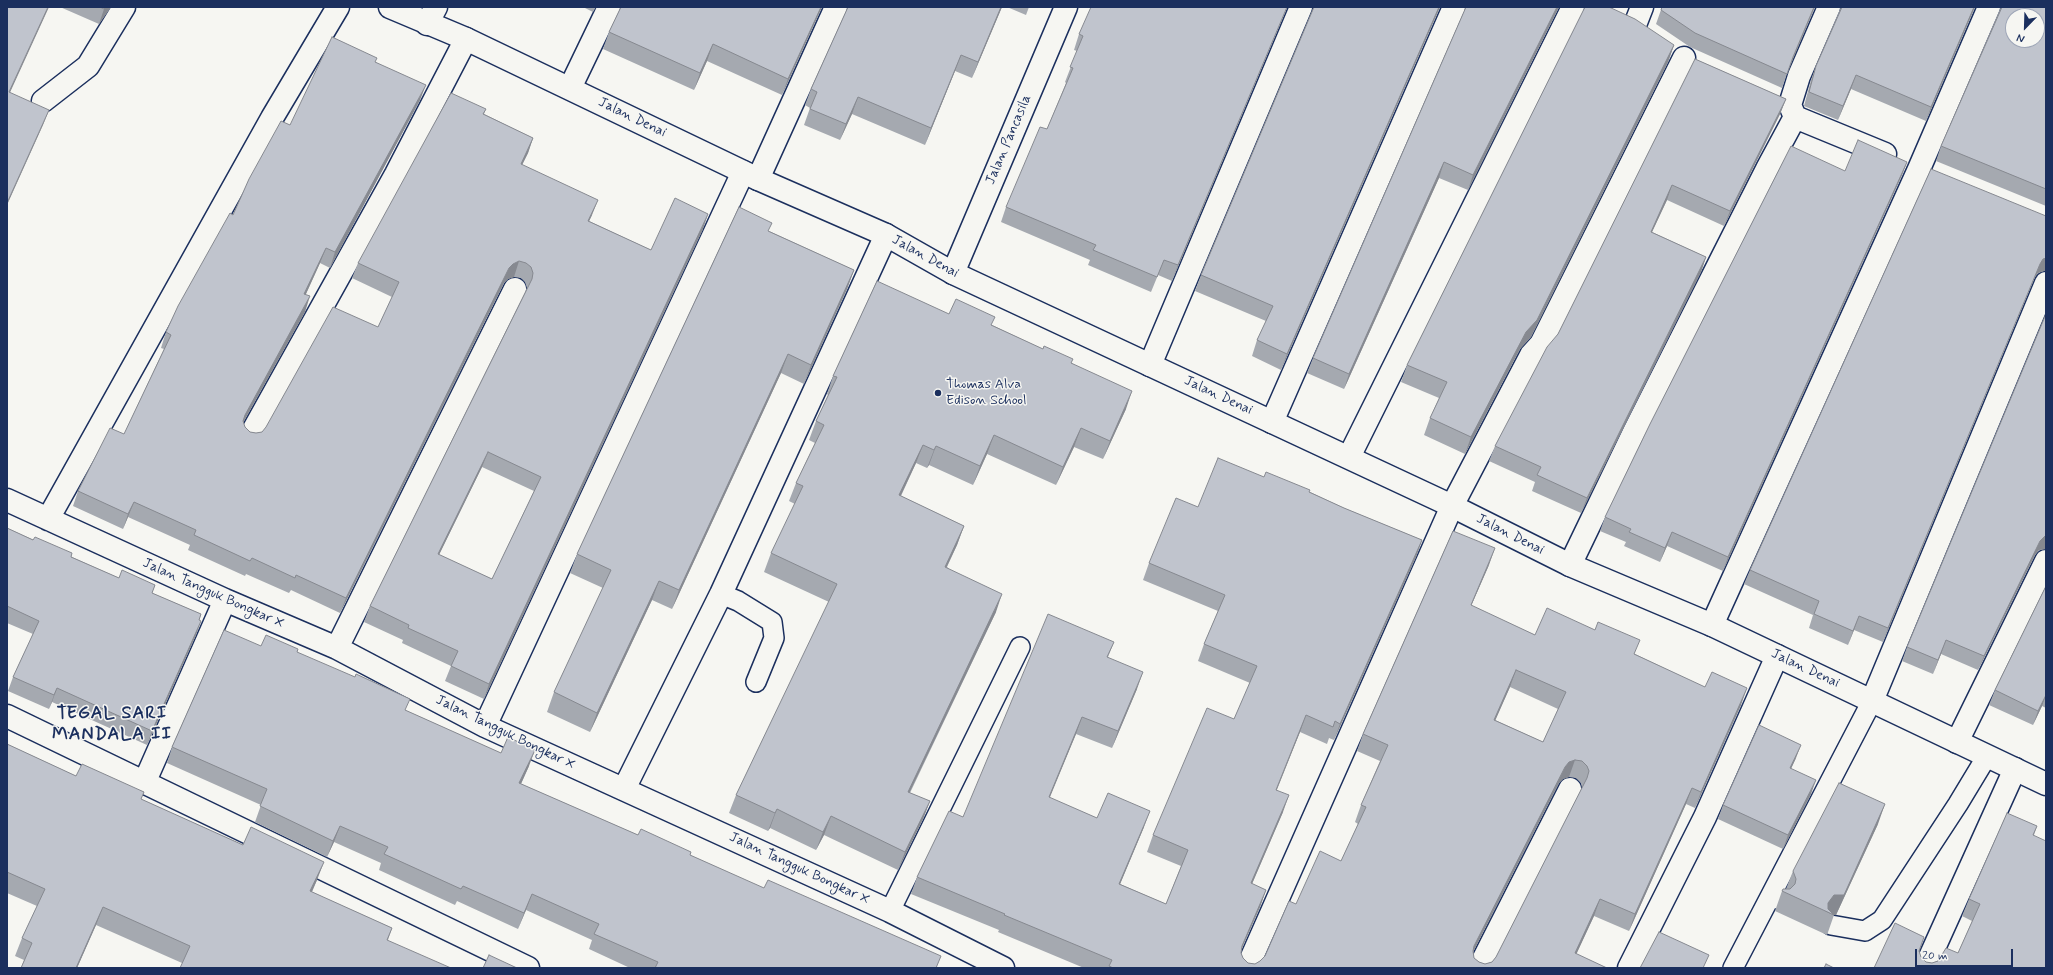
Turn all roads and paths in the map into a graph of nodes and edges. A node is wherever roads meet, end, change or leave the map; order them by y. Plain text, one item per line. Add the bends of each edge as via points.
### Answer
1 (124, 7) edge
2 (338, 7) edge
3 (390, 7) edge
4 (609, 7) edge
5 (836, 7) edge
6 (1066, 7) edge
7 (1301, 7) edge
8 (1454, 7) edge
9 (1573, 7) edge
10 (1829, 7) edge
11 (1989, 7) edge
12 (432, 16) edge
13 (1614, 16) edge
14 (1639, 16) edge
15 (466, 39) junction
16 (570, 88) junction
17 (1770, 96) edge
18 (43, 101) dead end
19 (1792, 111) junction
20 (1927, 172) junction
21 (750, 176) junction
22 (886, 235) junction
23 (953, 273) junction
24 (2046, 283) edge
25 (514, 289) dead end
26 (1150, 365) junction
27 (1272, 422) junction
28 (250, 436) edge
29 (1349, 457) junction
30 (7, 500) edge
31 (1452, 506) junction
32 (48, 519) junction
33 (2046, 561) edge
34 (1570, 565) junction
35 (720, 594) junction
36 (225, 600) junction
37 (1712, 625) junction
38 (1020, 647) dead end
39 (337, 648) junction
40 (1777, 656) junction
41 (756, 682) dead end
42 (1872, 701) junction
43 (7, 716) edge
44 (485, 726) junction
45 (1956, 742) junction
46 (1987, 756) junction
47 (2015, 769) junction
48 (145, 781) junction
49 (2046, 784) edge
50 (624, 789) junction
51 (1570, 789) dead end
52 (890, 911) junction
53 (1831, 925) edge
54 (971, 961) edge
55 (528, 968) edge
56 (1003, 968) edge
57 (1247, 968) edge
58 (1479, 968) edge
59 (1629, 968) edge
60 (1733, 968) edge
61 (1925, 968) edge

1 - 18 street via 88,66
2 - 32 street via 268,125
3 - 12 street, Jalan Denai
4 - 16 street
5 - 21 street
6 - 23 street, Jalan Pancasila
7 - 26 street
8 - 27 street
9 - 29 street
10 - 19 street via 1799,76
11 - 20 street
12 - 15 street, Jalan Denai
13 - 14 street
14 - 31 street via 1660,42 1694,62
15 - 16 street, Jalan Denai
15 - 28 street via 396,174
16 - 21 street, Jalan Denai
17 - 19 street
19 - 20 street
19 - 34 street via 1768,167
20 - 37 street
21 - 22 street, Jalan Denai
21 - 44 street
22 - 23 street, Jalan Denai
22 - 35 street
23 - 26 street, Jalan Denai
24 - 42 street
25 - 39 street
26 - 27 street, Jalan Denai
27 - 29 street, Jalan Denai
29 - 31 street, Jalan Denai
30 - 32 street, Jalan Tangguk Bongkar X
31 - 34 street, Jalan Denai
31 - 57 street
32 - 36 street, Jalan Tangguk Bongkar X
33 - 45 street
34 - 37 street, Jalan Denai
35 - 41 lane via 738,601 772,622 774,638
35 - 50 street
36 - 39 street, Jalan Tangguk Bongkar X
36 - 48 street
37 - 40 street, Jalan Denai
38 - 52 lane
39 - 44 street, Jalan Tangguk Bongkar X
40 - 42 street, Jalan Denai
40 - 59 street via 1705,817
42 - 45 street, Jalan Denai
42 - 60 lane via 1775,897
43 - 48 street
44 - 50 street, Jalan Tangguk Bongkar X
45 - 46 street, Jalan Denai
46 - 47 street, Jalan Denai
46 - 53 lane via 1882,920 1865,931
47 - 49 street, Jalan Denai
47 - 61 street
48 - 55 street
50 - 52 street, Jalan Tangguk Bongkar X
51 - 58 street
52 - 54 street, Jalan Tangguk Bongkar X
54 - 56 street, Jalan Tangguk Bongkar X

